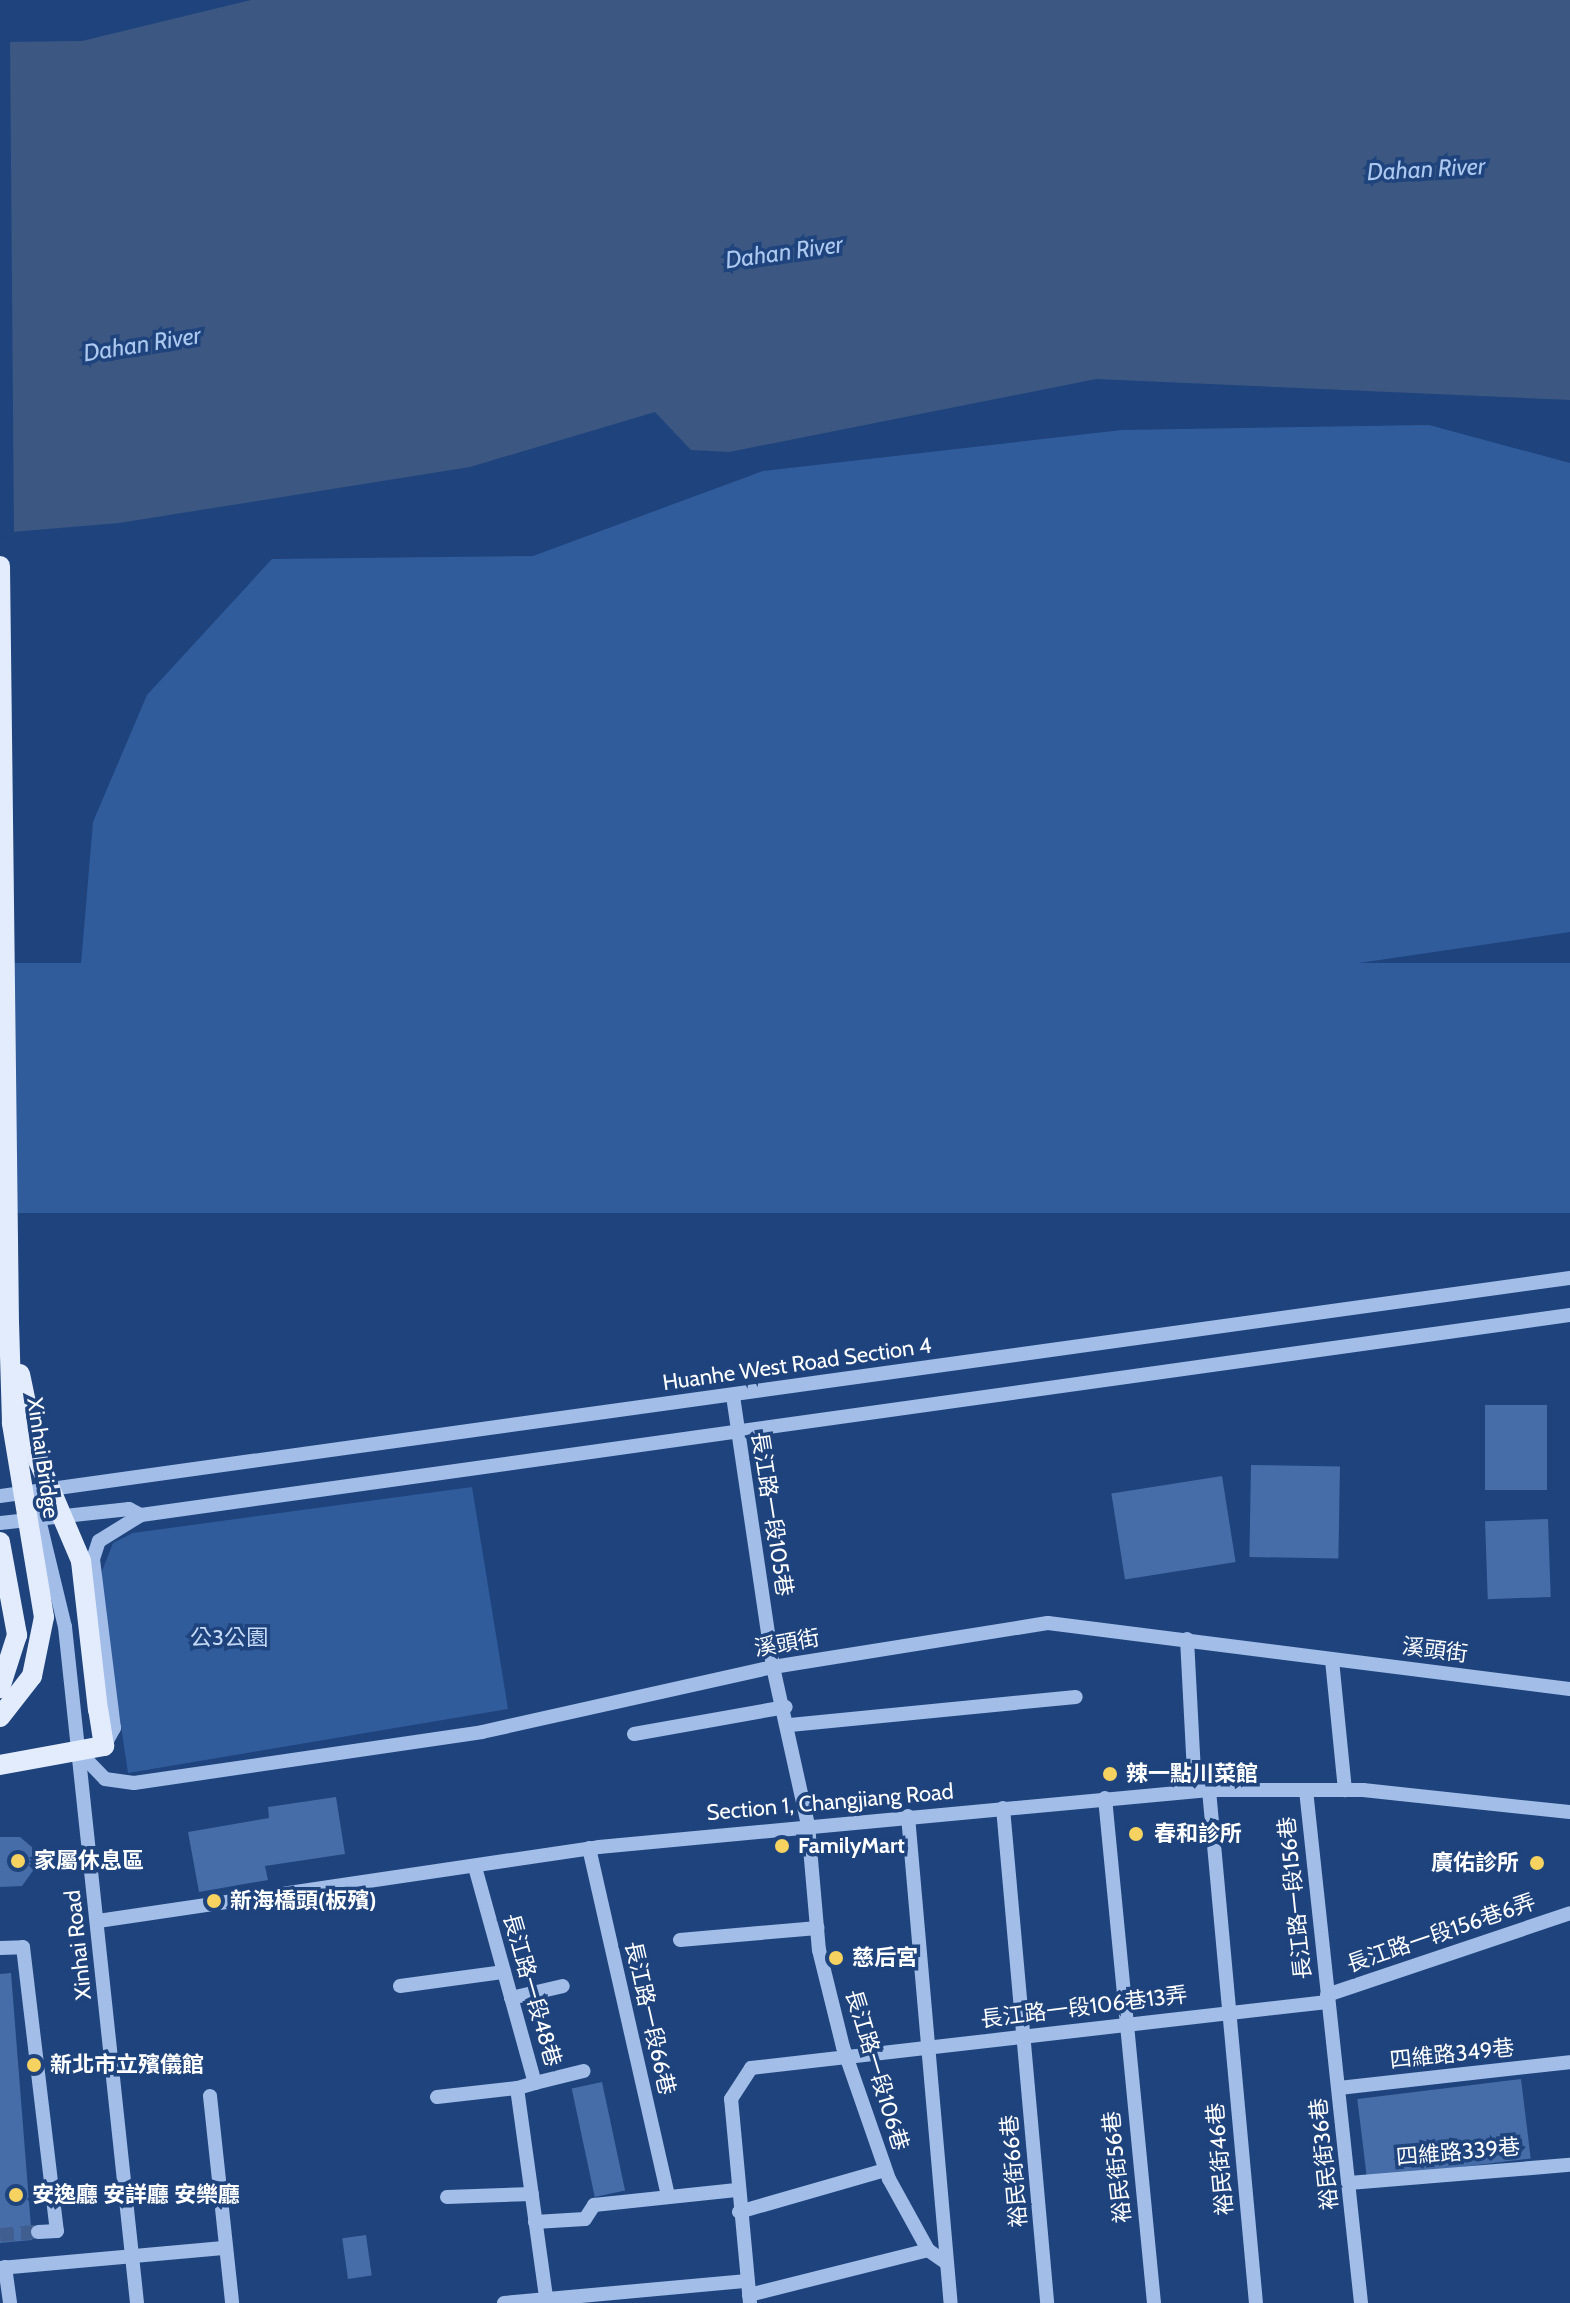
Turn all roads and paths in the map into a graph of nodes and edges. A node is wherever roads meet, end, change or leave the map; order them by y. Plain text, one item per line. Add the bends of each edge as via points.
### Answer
1 (0, 566) edge
2 (1569, 1283) edge
3 (1570, 1315) edge
4 (9, 1324) junction
5 (733, 1396) junction
6 (738, 1434) junction
7 (31, 1491) junction
8 (0, 1496) edge
9 (38, 1515) junction
10 (141, 1515) junction
11 (0, 1523) edge
12 (0, 1542) edge
13 (1187, 1639) junction
14 (1332, 1660) junction
15 (773, 1667) junction
16 (0, 1688) edge
17 (1570, 1689) edge
18 (1076, 1697) dead end
19 (786, 1707) junction
20 (0, 1717) edge
21 (790, 1725) junction
22 (634, 1734) dead end
23 (104, 1746) junction
24 (80, 1753) junction
25 (0, 1765) edge
26 (1202, 1790) junction
27 (1306, 1790) junction
28 (1345, 1790) junction
29 (1105, 1798) junction
30 (1003, 1808) junction
31 (1570, 1812) edge
32 (908, 1816) junction
33 (808, 1825) junction
34 (589, 1848) junction
35 (475, 1867) junction
36 (1570, 1913) edge
37 (98, 1921) junction
38 (817, 1928) junction
39 (680, 1940) dead end
40 (0, 1948) edge
41 (504, 1972) junction
42 (400, 1986) dead end
43 (563, 1986) dead end
44 (511, 1998) junction
45 (1327, 1998) junction
46 (1229, 2012) junction
47 (1124, 2025) junction
48 (1024, 2036) junction
49 (924, 2048) junction
50 (845, 2056) junction
51 (1570, 2062) edge
52 (584, 2071) dead end
53 (535, 2083) junction
54 (517, 2088) junction
55 (1339, 2088) junction
56 (210, 2096) dead end
57 (437, 2097) dead end
58 (1570, 2165) edge
59 (885, 2170) junction
60 (1349, 2183) junction
61 (736, 2190) junction
62 (532, 2194) junction
63 (447, 2197) dead end
64 (668, 2197) junction
65 (739, 2212) junction
66 (535, 2222) junction
67 (38, 2232) dead end
68 (226, 2248) junction
69 (928, 2250) junction
70 (133, 2255) junction
71 (945, 2262) junction
72 (3, 2267) edge
73 (749, 2293) edge
74 (546, 2301) edge
75 (10, 2303) edge
76 (137, 2303) edge
77 (232, 2303) edge
78 (504, 2303) edge
79 (951, 2303) edge
80 (1047, 2303) edge
81 (1154, 2303) edge
82 (1256, 2303) edge
83 (1361, 2303) edge

1 - 4 main road, Xinhai Bridge
2 - 5 street, Huanhe West Road Section 4
3 - 6 street
4 - 20 main road, Xinhai Bridge, bridge via 12,1423 44,1617 32,1676
4 - 23 main road, bridge via 28,1429 81,1561
5 - 6 street, 長江路一段105巷
5 - 7 street, Huanhe West Road Section 4
6 - 10 street
6 - 15 street, 長江路一段105巷
7 - 8 street, Huanhe West Road Section 4
7 - 9 street, Xinhai Road
9 - 10 street via 129,1509
9 - 11 street
9 - 24 street, Xinhai Road via 65,1627
10 - 23 street via 99,1541 93,1559 114,1728
12 - 16 main road via 17,1635
13 - 14 street, 溪頭街
13 - 15 street, 溪頭街 via 1048,1623
13 - 26 street, 裕民街46巷
14 - 17 street, 溪頭街
14 - 28 street
15 - 19 street, 長江路一段105巷
15 - 24 street, 溪頭街 via 482,1732 134,1783 105,1779
18 - 21 street
19 - 21 street, 長江路一段105巷
19 - 22 street
21 - 33 street, 長江路一段105巷
23 - 24 main road
24 - 25 main road
24 - 37 street, Xinhai Road
26 - 27 street, Section 1, Changjiang Road
26 - 29 street, Section 1, Changjiang Road
26 - 46 street, 裕民街46巷
27 - 28 street, Section 1, Changjiang Road
27 - 45 street, 長江路一段156巷
28 - 31 street, Section 1, Changjiang Road
29 - 30 street, Section 1, Changjiang Road
29 - 47 street, 裕民街56巷
30 - 32 street, Section 1, Changjiang Road
30 - 48 street, 裕民街66巷
32 - 33 street, Section 1, Changjiang Road
32 - 49 street
33 - 34 street, Section 1, Changjiang Road
33 - 38 street, 長江路一段106巷
34 - 35 street, Section 1, Changjiang Road
34 - 64 street, 長江路一段66巷
35 - 37 street, Section 1, Changjiang Road
35 - 41 street, 長江路一段48巷
36 - 45 street, 長江路一段156巷6弄
37 - 70 street, Xinhai Road
38 - 39 street
38 - 50 street, 長江路一段106巷
40 - 67 street via 23,1947 57,2231
41 - 42 street
41 - 44 street, 長江路一段48巷
43 - 44 street
44 - 53 street, 長江路一段48巷
45 - 46 street, 長江路一段106巷13弄
45 - 55 street, 裕民街36巷
46 - 47 street, 長江路一段106巷13弄
46 - 82 street, 裕民街46巷
47 - 48 street, 長江路一段106巷13弄
47 - 81 street, 裕民街56巷
48 - 49 street, 長江路一段106巷13弄
48 - 80 street, 裕民街66巷
49 - 50 street, 長江路一段106巷13弄
49 - 71 street
50 - 59 street, 長江路一段106巷
50 - 61 street, 長江路一段106巷13弄 via 751,2068 736,2081
51 - 55 street, 四維路349巷
52 - 53 street
53 - 54 street, 長江路一段48巷
54 - 57 street
54 - 62 street, 長江路一段48巷
55 - 60 street, 裕民街36巷
56 - 68 street
58 - 60 street, 四維路339巷
59 - 65 street
59 - 69 street, 長江路一段106巷
60 - 83 street, 裕民街36巷
61 - 64 street
61 - 65 street, 長江路一段106巷13弄
62 - 63 street
62 - 66 street, 長江路一段48巷
64 - 66 street via 594,2205 585,2219
65 - 73 street, 長江路一段106巷13弄
66 - 74 street, 長江路一段48巷
68 - 70 street
68 - 77 street
69 - 71 street, 長江路一段106巷
69 - 73 street
70 - 72 street
70 - 76 street, Xinhai Road
71 - 79 street
72 - 75 street
73 - 74 street via 654,2289
74 - 78 street

